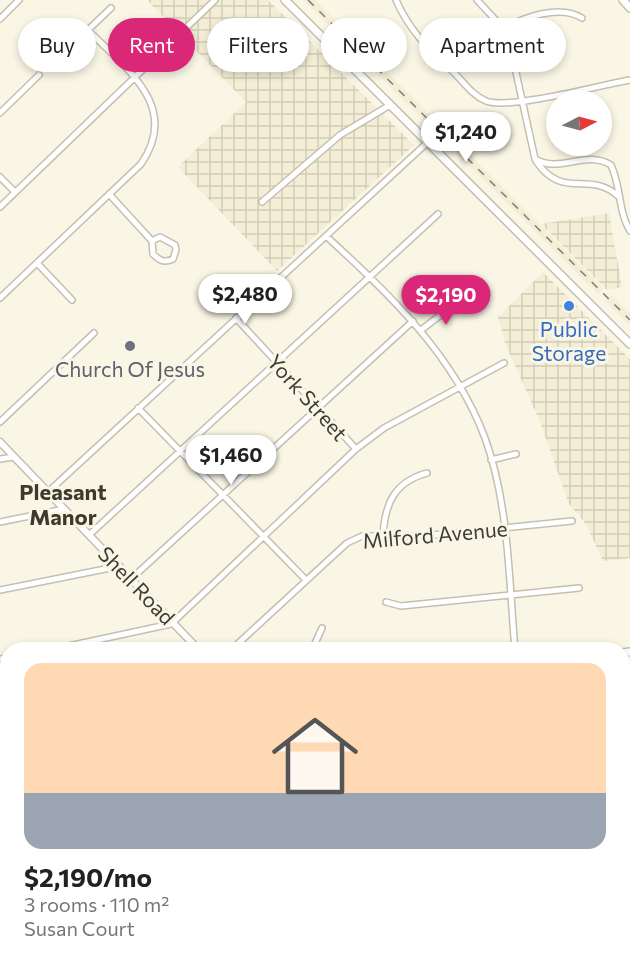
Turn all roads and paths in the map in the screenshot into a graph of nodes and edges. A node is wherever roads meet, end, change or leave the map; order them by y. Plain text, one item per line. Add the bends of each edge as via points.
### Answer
1 (19, 0) edge
2 (215, 0) edge
3 (285, 0) edge
4 (396, 0) edge
5 (477, 0) edge
6 (623, 0) edge
7 (111, 8) dead end
8 (630, 8) edge
9 (0, 18) edge
10 (494, 18) edge
11 (525, 18) edge
12 (582, 18) dead end
13 (96, 22) edge
14 (96, 38) edge
15 (515, 72) edge
16 (39, 75) dead end
17 (134, 78) junction
18 (630, 80) edge
19 (522, 101) junction
20 (390, 105) junction
21 (0, 113) edge
22 (428, 142) junction
23 (535, 159) junction
24 (0, 177) edge
25 (15, 192) junction
26 (109, 194) junction
27 (619, 197) junction
28 (262, 202) dead end
29 (0, 207) edge
30 (438, 214) dead end
31 (630, 231) edge
32 (326, 236) junction
33 (152, 241) junction
34 (37, 262) junction
35 (370, 277) junction
36 (0, 298) edge
37 (72, 300) dead end
38 (455, 303) dead end
39 (236, 318) junction
40 (413, 321) junction
41 (421, 330) junction
42 (94, 333) dead end
43 (630, 344) edge
44 (277, 363) junction
45 (504, 363) dead end
46 (460, 386) junction
47 (317, 406) junction
48 (138, 408) junction
49 (0, 422) edge
50 (0, 442) edge
51 (356, 449) junction
52 (181, 452) junction
53 (516, 454) dead end
54 (14, 456) junction
55 (0, 459) edge
56 (491, 460) junction
57 (427, 473) dead end
58 (48, 492) junction
59 (223, 494) junction
60 (64, 509) junction
61 (572, 521) dead end
62 (0, 522) edge
63 (503, 528) junction
64 (89, 534) junction
65 (383, 535) junction
66 (266, 537) junction
67 (120, 566) junction
68 (131, 579) junction
69 (306, 580) junction
70 (579, 588) dead end
71 (0, 591) edge
72 (510, 595) junction
73 (386, 602) dead end
74 (173, 622) junction
75 (322, 628) dead end
76 (89, 642) edge
77 (192, 642) edge
78 (240, 642) edge
79 (316, 642) edge
80 (514, 642) edge

1 - 9 street
2 - 17 street
3 - 20 main road
4 - 19 street via 414,32 478,97 496,103
5 - 10 street
6 - 8 main road
7 - 13 street
11 - 12 street via 568,13
14 - 17 street
15 - 19 street
16 - 21 street
17 - 25 street
17 - 26 street via 153,107 154,140 141,164
18 - 19 street
19 - 23 street
20 - 22 main road
20 - 28 street via 340,135
22 - 32 street
22 - 43 main road
23 - 27 street via 557,182 602,185
23 - 27 street via 546,166 581,159 602,160 611,165
24 - 25 street
25 - 29 street
26 - 33 street
26 - 34 street
27 - 31 street
30 - 35 street
32 - 35 street
32 - 39 street
33 - 33 street via 160,237 175,245 173,259 160,260 153,254
34 - 36 street
34 - 37 street
35 - 40 street
35 - 44 street
38 - 41 street
39 - 44 street, York Street
39 - 48 street
40 - 41 street
40 - 47 street
41 - 46 street
42 - 49 street
44 - 47 street, York Street
44 - 52 street
45 - 46 street
46 - 51 street via 384,428
46 - 56 street
47 - 51 street, York Street
47 - 59 street
48 - 52 street
48 - 58 street
50 - 54 street, Shell Road
51 - 66 street
52 - 59 street
52 - 64 street
53 - 56 street
54 - 55 street
54 - 58 street, Shell Road
56 - 63 street
57 - 65 street via 412,478 391,499
58 - 60 street, Shell Road
59 - 66 street
59 - 68 street
60 - 62 street
60 - 64 street, Shell Road
61 - 63 street, Milford Avenue
63 - 65 street, Milford Avenue via 422,536
63 - 72 street
64 - 67 street, Shell Road
65 - 69 street, Milford Avenue via 362,536 347,543
66 - 69 street
66 - 74 street
67 - 68 street, Shell Road
67 - 71 street
68 - 74 street, Shell Road
69 - 78 street, Milford Avenue
70 - 72 street
72 - 73 street via 401,606
72 - 80 street
74 - 76 street
74 - 77 street, Shell Road
75 - 79 street

